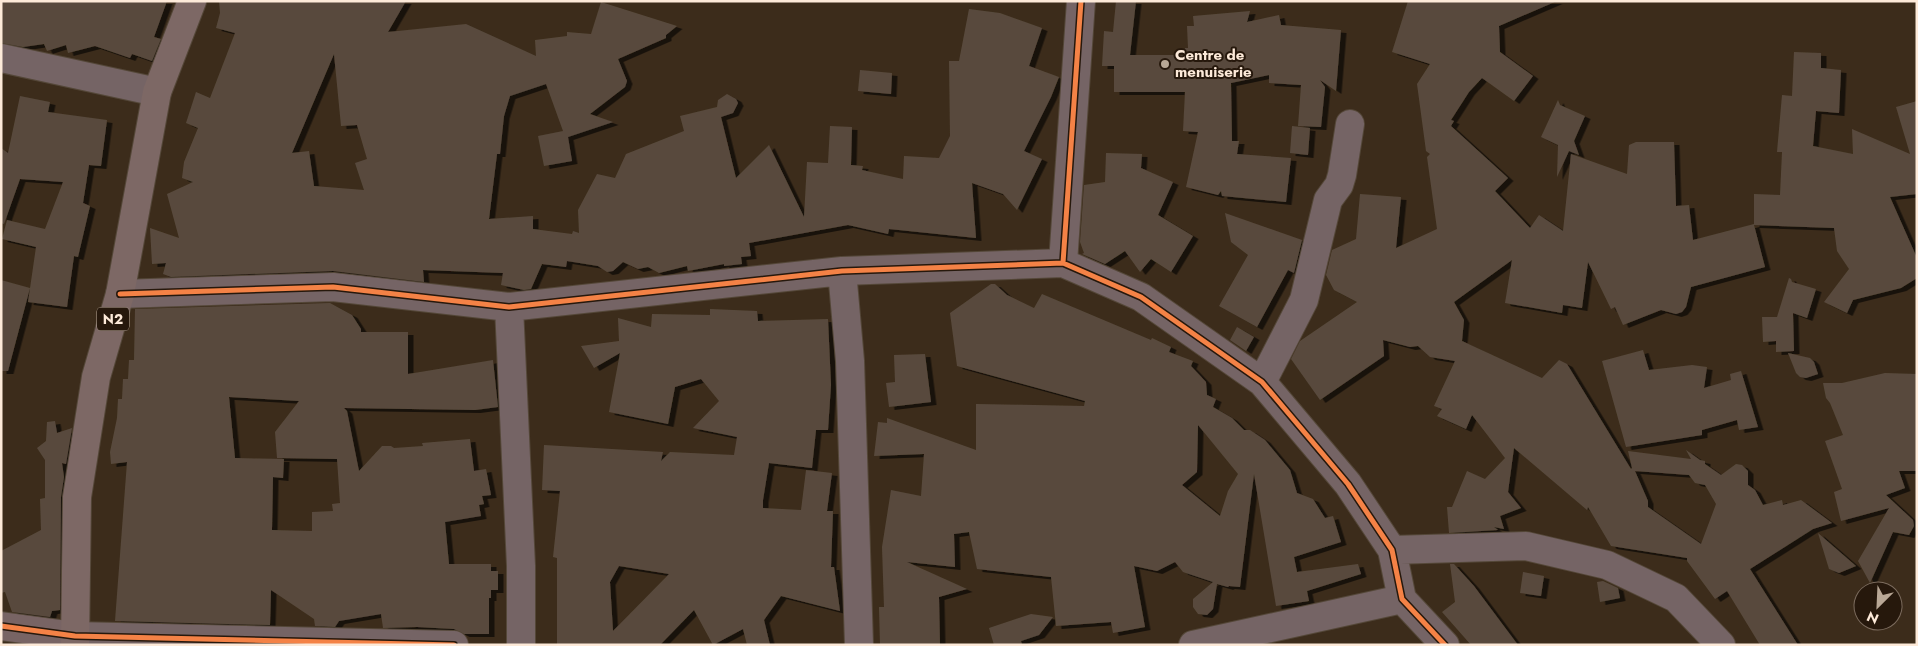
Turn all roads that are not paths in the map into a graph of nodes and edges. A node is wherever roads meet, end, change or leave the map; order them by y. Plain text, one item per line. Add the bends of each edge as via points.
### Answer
1 (192, 1) edge
2 (1081, 1) edge
3 (1, 58) edge
4 (157, 92) junction
5 (1350, 124) dead end
6 (1063, 263) junction
7 (842, 270) junction
8 (120, 294) junction
9 (509, 307) junction
10 (1262, 382) junction
11 (1392, 550) junction
12 (1402, 599) junction
13 (1, 626) edge
14 (75, 640) edge
15 (454, 645) edge
16 (521, 645) edge
17 (859, 645) edge
18 (1193, 645) edge
19 (1445, 645) edge
20 (1721, 645) edge

1 - 4 highway, N2
2 - 6 street
3 - 4 street
4 - 8 highway, N2
5 - 10 street via 1342,174 1339,185 1328,200 1304,300
6 - 7 street
6 - 10 street via 1141,297
7 - 9 street
7 - 17 street via 850,361
8 - 9 street via 333,287
8 - 14 highway, N2 via 96,377 77,497
9 - 16 street via 522,566
10 - 11 street via 1348,484
11 - 12 street
11 - 20 street via 1526,546 1607,564 1676,598
12 - 18 street
12 - 19 street
13 - 14 street
14 - 15 street via 143,636

